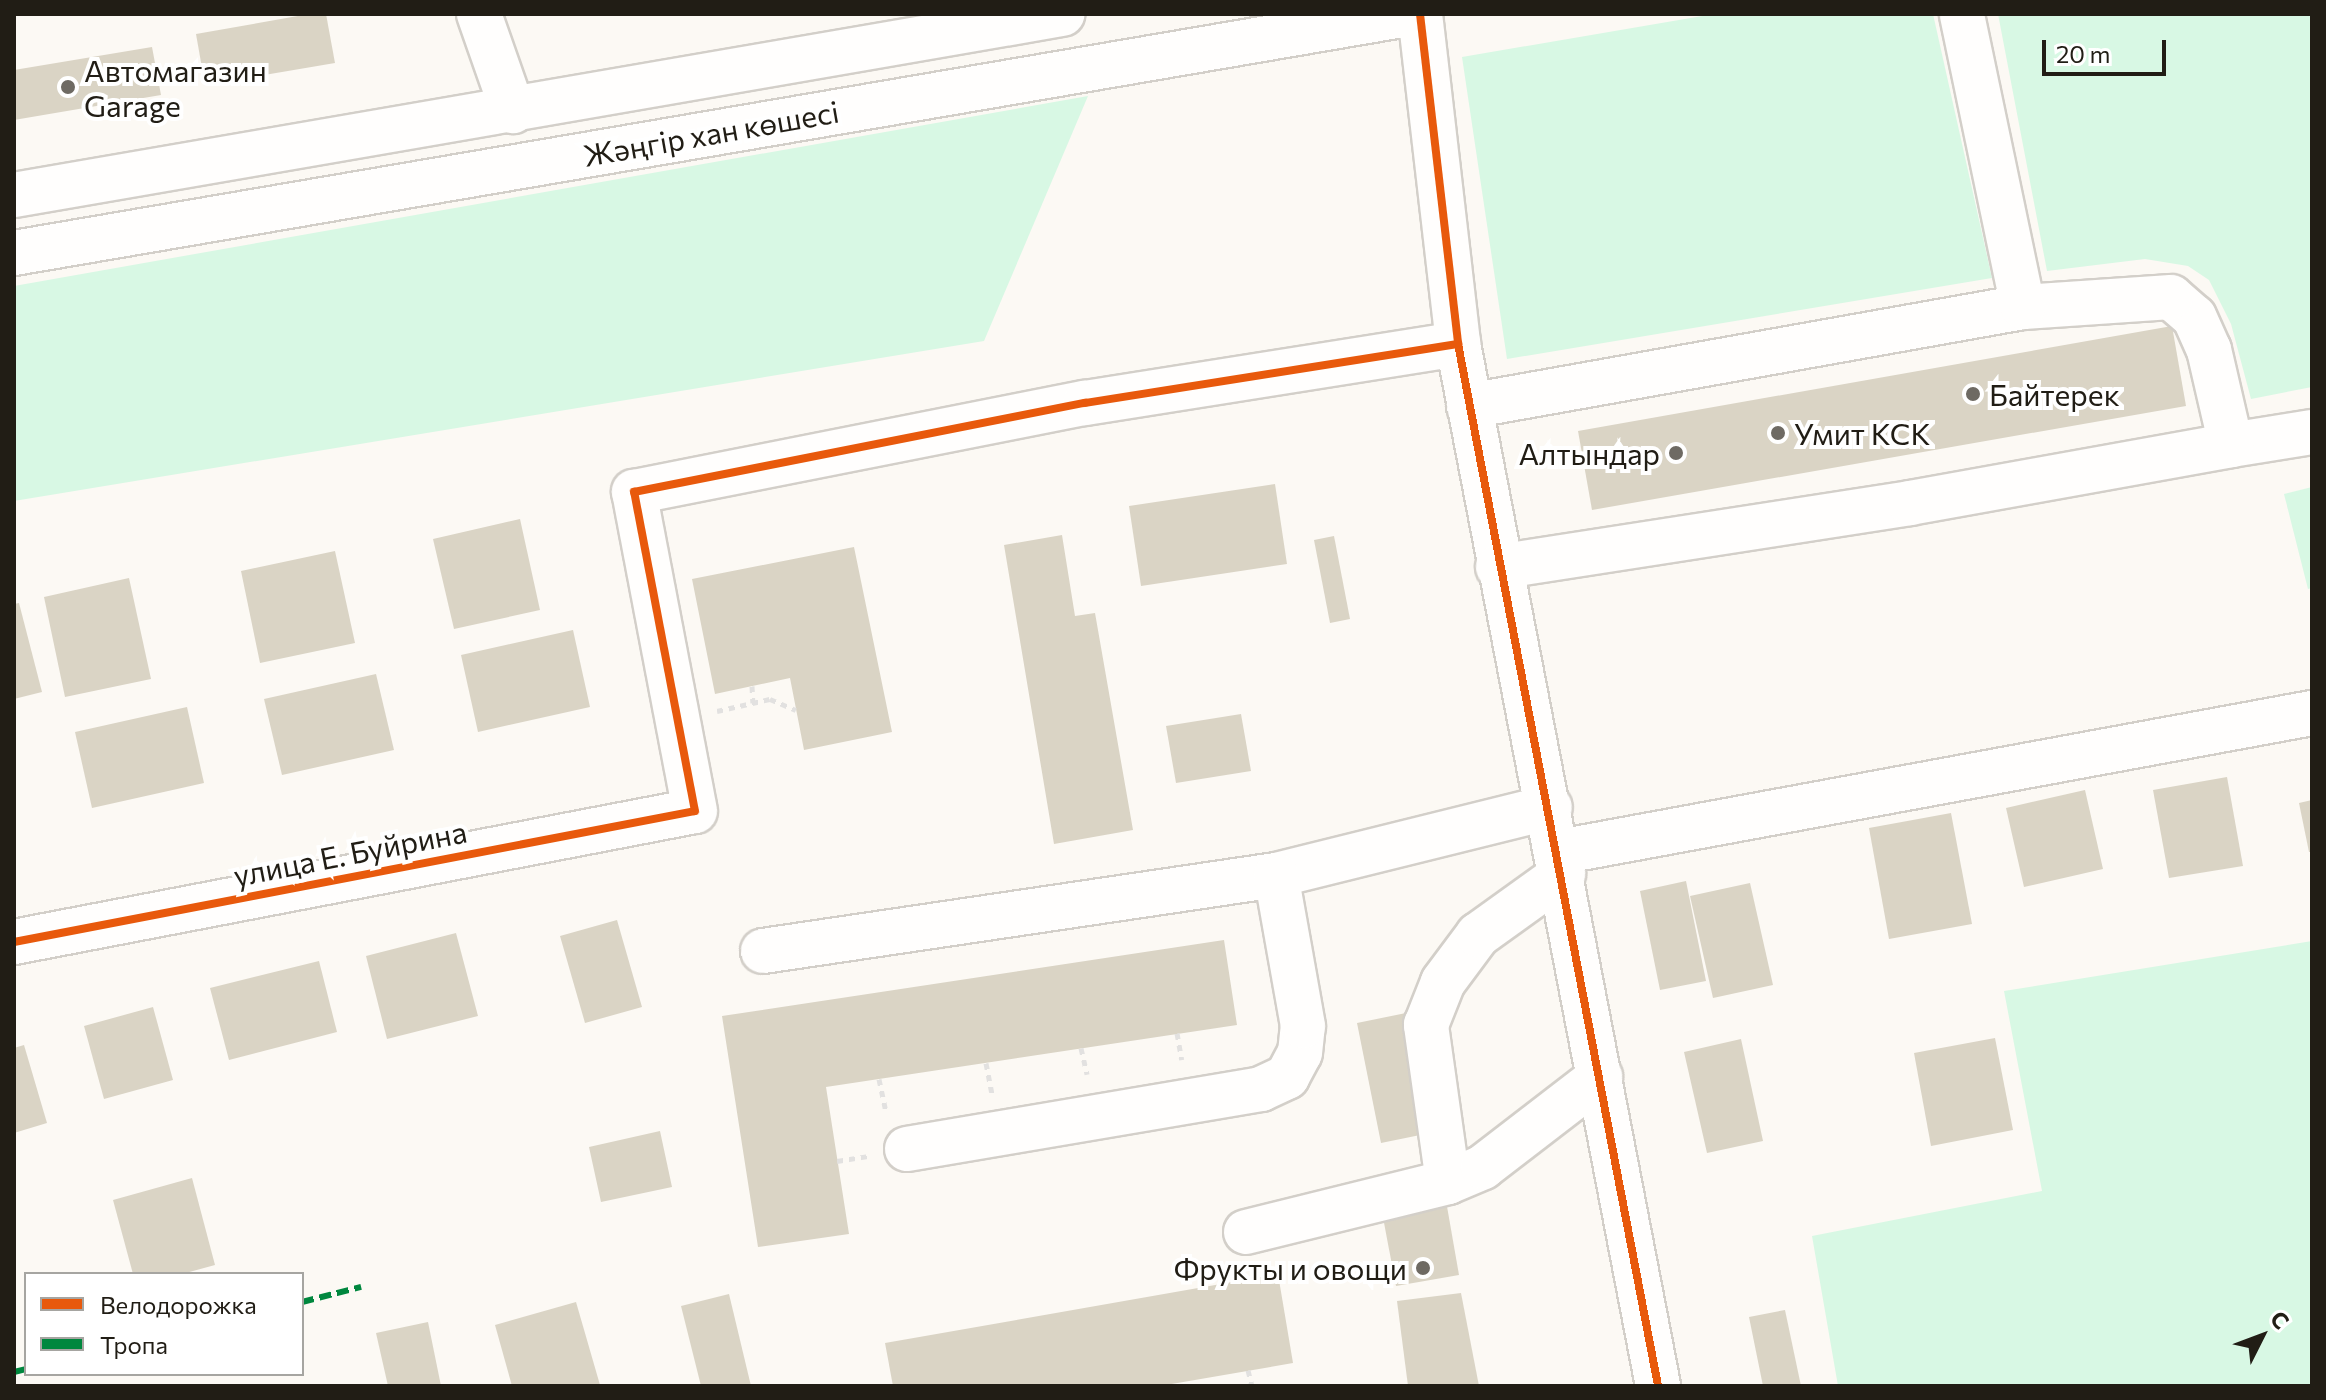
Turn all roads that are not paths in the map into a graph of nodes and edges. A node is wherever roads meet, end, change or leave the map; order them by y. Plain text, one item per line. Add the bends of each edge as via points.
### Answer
1 (479, 14) edge
2 (1062, 14) edge
3 (1408, 14) edge
4 (1420, 14) edge
5 (1962, 14) edge
6 (1326, 20) edge
7 (513, 111) junction
8 (14, 195) edge
9 (14, 253) edge
10 (2023, 307) junction
11 (1458, 344) junction
12 (1469, 406) junction
13 (2312, 432) edge
14 (2231, 445) junction
15 (1498, 567) junction
16 (2312, 713) edge
17 (1550, 807) junction
18 (1561, 863) junction
19 (1276, 875) junction
20 (14, 942) edge
21 (763, 951) dead end
22 (1600, 1077) junction
23 (907, 1149) dead end
24 (1448, 1182) junction
25 (1246, 1232) dead end
26 (1658, 1386) edge

1 - 7 street
2 - 7 street, Жәңгір хан көшесі
3 - 6 street, Жәңгір хан көшесі
4 - 11 street
5 - 10 street
6 - 9 street, Жәңгір хан көшесі
7 - 8 street, Жәңгір хан көшесі
10 - 12 street
10 - 14 street via 2171,297 2194,317 2209,350
11 - 12 street
11 - 20 street, улица Е. Буйрина via 1085,403 634,492 695,811
12 - 15 street
13 - 14 street
14 - 15 street via 1910,503
15 - 17 street
16 - 18 street
17 - 18 street
17 - 19 street
18 - 22 street
18 - 24 street via 1478,935 1443,982 1426,1025
19 - 21 street
19 - 23 street via 1303,1026 1300,1053 1287,1077 1261,1089
22 - 24 street via 1511,1150
22 - 26 street
24 - 25 street

